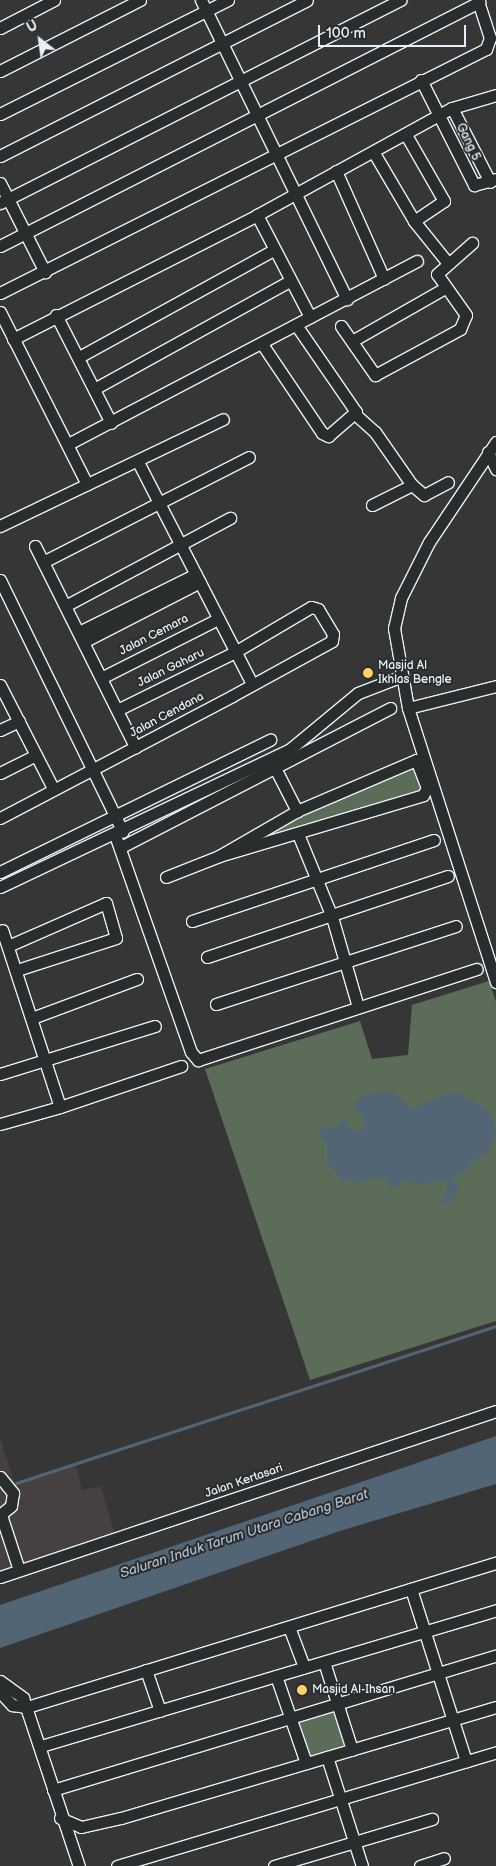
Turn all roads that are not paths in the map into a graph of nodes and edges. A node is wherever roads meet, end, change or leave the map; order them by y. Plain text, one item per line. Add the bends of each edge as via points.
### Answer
1 (54, 0) edge
2 (140, 0) edge
3 (201, 0) edge
4 (228, 0) edge
5 (307, 0) edge
6 (401, 0) edge
7 (478, 1) edge
8 (206, 11) junction
9 (0, 28) edge
10 (222, 43) junction
11 (0, 71) edge
12 (421, 80) junction
13 (242, 82) junction
14 (496, 95) edge
15 (452, 108) junction
16 (0, 114) edge
17 (440, 115) junction
18 (258, 117) junction
19 (406, 135) junction
20 (374, 153) junction
21 (276, 154) junction
22 (0, 156) edge
23 (336, 170) junction
24 (493, 181) edge
25 (0, 183) edge
26 (295, 193) junction
27 (4, 201) edge
28 (257, 215) junction
29 (414, 221) junction
30 (26, 234) junction
31 (472, 243) dead end
32 (0, 246) edge
33 (274, 250) junction
34 (417, 261) dead end
35 (447, 262) junction
36 (46, 272) junction
37 (384, 279) junction
38 (290, 281) junction
39 (445, 288) junction
40 (0, 294) edge
41 (348, 299) junction
42 (0, 312) edge
43 (56, 315) junction
44 (310, 317) junction
45 (296, 325) junction
46 (341, 326) dead end
47 (13, 339) junction
48 (352, 341) junction
49 (262, 344) junction
50 (79, 357) junction
51 (94, 389) junction
52 (356, 415) junction
53 (223, 420) dead end
54 (110, 423) junction
55 (496, 442) edge
56 (68, 444) junction
57 (488, 452) junction
58 (249, 457) dead end
59 (138, 462) junction
60 (496, 469) edge
61 (448, 482) dead end
62 (87, 484) junction
63 (412, 486) junction
64 (160, 502) junction
65 (372, 505) dead end
66 (230, 518) dead end
67 (0, 526) edge
68 (182, 545) junction
69 (35, 546) dead end
70 (43, 562) junction
71 (198, 578) junction
72 (0, 580) edge
73 (67, 605) junction
74 (218, 618) junction
75 (83, 636) junction
76 (235, 652) junction
77 (103, 677) junction
78 (400, 677) junction
79 (252, 684) junction
80 (496, 686) edge
81 (0, 687) edge
82 (390, 708) dead end
83 (408, 708) junction
84 (119, 709) junction
85 (19, 721) junction
86 (0, 730) edge
87 (270, 740) dead end
88 (135, 747) junction
89 (36, 755) junction
90 (274, 766) junction
91 (94, 767) junction
92 (0, 773) edge
93 (53, 788) junction
94 (296, 811) junction
95 (116, 815) junction
96 (0, 818) edge
97 (119, 834) junction
98 (298, 834) junction
99 (434, 840) dead end
100 (121, 847) junction
101 (219, 856) junction
102 (0, 872) edge
103 (448, 876) dead end
104 (166, 877) dead end
105 (318, 879) junction
106 (0, 887) edge
107 (332, 917) junction
108 (192, 922) dead end
109 (456, 926) dead end
110 (2, 930) dead end
111 (8, 946) junction
112 (207, 956) dead end
113 (346, 963) junction
114 (477, 969) dead end
115 (17, 970) junction
116 (137, 979) dead end
117 (496, 982) edge
118 (216, 1004) dead end
119 (358, 1007) junction
120 (32, 1018) junction
121 (155, 1026) dead end
122 (45, 1060) junction
123 (181, 1066) dead end
124 (0, 1074) edge
125 (60, 1106) junction
126 (0, 1124) edge
127 (496, 1411) edge
128 (0, 1477) edge
129 (1, 1515) edge
130 (496, 1563) edge
131 (20, 1570) junction
132 (0, 1577) edge
133 (411, 1589) junction
134 (496, 1610) edge
135 (289, 1626) junction
136 (426, 1631) junction
137 (496, 1655) edge
138 (324, 1662) junction
139 (304, 1668) junction
140 (146, 1670) junction
141 (439, 1672) junction
142 (276, 1676) junction
143 (0, 1681) edge
144 (0, 1692) edge
145 (337, 1703) junction
146 (26, 1707) junction
147 (496, 1707) edge
148 (160, 1710) junction
149 (291, 1717) junction
150 (453, 1720) junction
151 (41, 1746) junction
152 (352, 1750) junction
153 (496, 1752) edge
154 (327, 1757) junction
155 (466, 1761) junction
156 (306, 1763) junction
157 (53, 1790) junction
158 (341, 1797) junction
159 (60, 1818) junction
160 (432, 1819) dead end
161 (355, 1842) junction
162 (444, 1858) dead end
163 (79, 1866) edge
164 (117, 1866) edge
165 (274, 1866) edge
166 (362, 1866) edge
167 (420, 1866) edge

1 - 9 street
2 - 11 street
3 - 8 street
4 - 8 street
5 - 10 street
6 - 13 street
7 - 12 street via 490,38 488,46
7 - 18 street
8 - 10 street
8 - 16 street
10 - 13 street
10 - 22 street
12 - 17 street
12 - 21 street
13 - 18 street
13 - 27 street
14 - 15 street
15 - 17 street
15 - 24 street
17 - 19 street
17 - 24 street, Gang 5 via 474,185
18 - 21 street
18 - 30 street
19 - 20 street
19 - 29 street via 444,201
20 - 23 street
20 - 29 street
21 - 26 street
21 - 36 street
23 - 26 street
23 - 37 street
25 - 27 street
26 - 28 street
26 - 41 street
27 - 30 street
28 - 33 street
28 - 43 street
29 - 35 street
30 - 32 street
30 - 36 street
31 - 35 street
33 - 38 street
33 - 50 street
34 - 37 street
35 - 39 street via 437,274
36 - 40 street
37 - 41 street
38 - 44 street
38 - 51 street
39 - 48 street
39 - 48 street via 466,315 460,329 375,375
41 - 44 street
42 - 47 street
43 - 47 street
43 - 50 street
44 - 45 street
45 - 49 street
45 - 52 street
46 - 48 street
47 - 56 street
49 - 52 street via 325,436
49 - 54 street
50 - 51 street
51 - 54 street
52 - 63 street via 382,442
53 - 59 street
54 - 56 street
55 - 57 street
56 - 62 street
57 - 60 street
57 - 78 street via 429,542 401,598 394,628
58 - 64 street
59 - 62 street
59 - 64 street
61 - 63 street via 424,495
62 - 67 street
63 - 65 street
64 - 68 street
64 - 70 street
66 - 68 street
68 - 71 street
68 - 73 street
69 - 70 street
70 - 73 street
71 - 74 street
71 - 75 street
72 - 91 street
73 - 75 street
74 - 76 street
74 - 77 street, Jalan Cemara
75 - 77 street
76 - 79 street
76 - 79 street, Jalan Gaharu via 310,607 318,609 334,634 332,641
76 - 84 street, Jalan Gaharu
77 - 84 street
78 - 83 street
78 - 97 street via 358,693 289,750
79 - 88 street, Jalan Cendana
80 - 83 street
81 - 85 street
82 - 90 street
83 - 117 street
84 - 88 street
85 - 86 street
85 - 89 street
87 - 95 street
88 - 91 street, Jalan Cendana
89 - 92 street
89 - 93 street
90 - 94 street
90 - 100 street
91 - 93 street, Jalan Cendana
91 - 95 street
93 - 96 street, Jalan Cendana
94 - 98 street via 413,759 427,788 423,795
94 - 101 street
95 - 97 street
95 - 102 street
97 - 100 street
97 - 106 street
98 - 101 street
98 - 105 street
99 - 105 street
100 - 119 street via 193,1058
101 - 104 street
103 - 107 street
105 - 107 street
105 - 108 street
107 - 112 street
107 - 113 street
109 - 113 street
110 - 111 street
111 - 115 street
111 - 115 street via 106,903 116,938
113 - 118 street
113 - 119 street
114 - 119 street
115 - 120 street
116 - 120 street
120 - 122 street
121 - 122 street
122 - 124 street
122 - 125 street
123 - 125 street
125 - 126 street
127 - 131 street, Jalan Kertasari
128 - 129 street via 13,1493 11,1506
129 - 131 street
130 - 133 street
131 - 132 street, Jalan Kertasari
133 - 135 street
133 - 136 street
134 - 136 street
135 - 139 street
135 - 140 street
136 - 138 street
136 - 141 street
137 - 141 street
138 - 139 street
138 - 145 street
139 - 142 street
140 - 146 street
140 - 148 street
141 - 145 street
141 - 150 street
142 - 148 street
142 - 149 street
143 - 146 street via 17,1690
144 - 146 street via 12,1705
145 - 149 street
145 - 152 street
146 - 151 street
147 - 150 street
148 - 151 street
149 - 156 street
149 - 157 street
150 - 152 street
150 - 155 street
151 - 157 street
152 - 154 street
153 - 155 street
154 - 156 street
154 - 158 street
155 - 158 street
156 - 159 street via 81,1828
157 - 159 street
158 - 161 street
158 - 164 street
159 - 163 street
160 - 161 street
161 - 165 street
161 - 166 street
162 - 167 street

